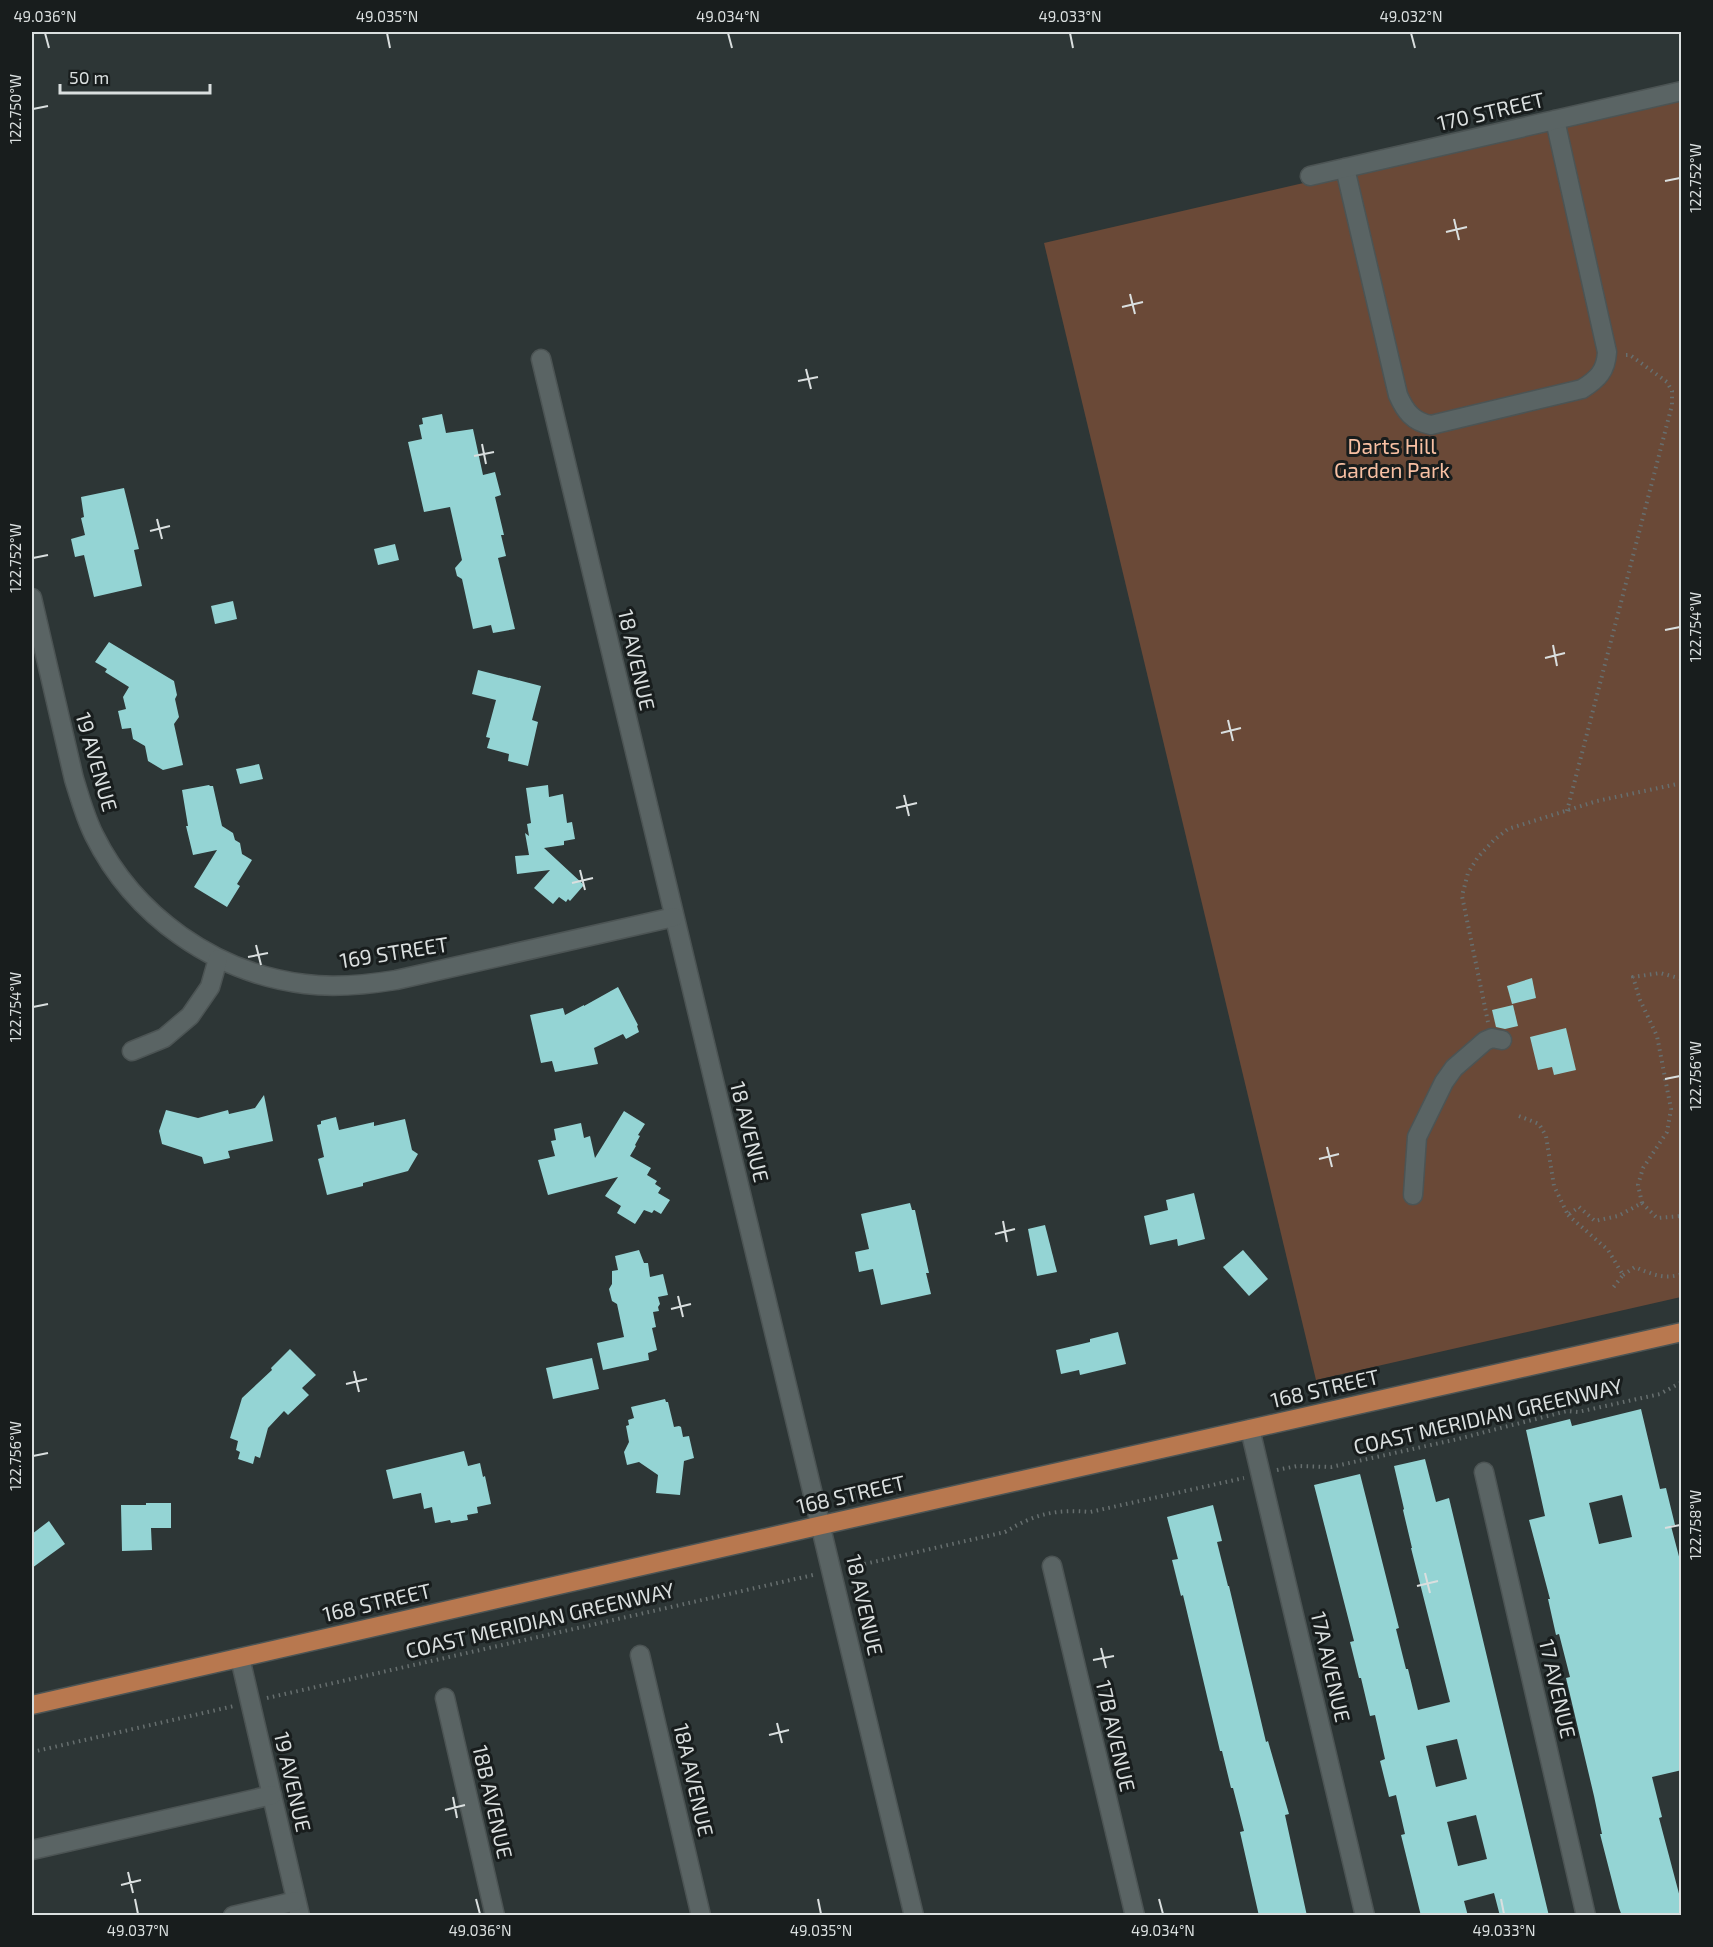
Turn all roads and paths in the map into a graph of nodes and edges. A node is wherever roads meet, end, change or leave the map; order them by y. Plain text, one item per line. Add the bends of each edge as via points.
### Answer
1 (1682, 91) edge
2 (1555, 120) junction
3 (1345, 168) junction
4 (1310, 176) dead end
5 (1620, 354) dead end
6 (541, 360) dead end
7 (32, 598) edge
8 (1682, 783) edge
9 (1567, 811) junction
10 (674, 917) junction
11 (218, 959) junction
12 (1682, 979) edge
13 (1497, 1039) joint
14 (132, 1052) dead end
15 (1519, 1116) dead end
16 (1413, 1195) dead end
17 (1642, 1203) junction
18 (1568, 1215) junction
19 (1682, 1216) edge
20 (1682, 1274) edge
21 (1623, 1275) junction
22 (1612, 1289) dead end
23 (1682, 1332) edge
24 (1682, 1382) edge
25 (1250, 1429) junction
26 (1297, 1466) dead end
27 (1484, 1472) dead end
28 (1224, 1483) dead end
29 (822, 1525) junction
30 (1052, 1566) dead end
31 (848, 1568) dead end
32 (820, 1573) dead end
33 (640, 1655) dead end
34 (240, 1658) junction
35 (266, 1698) dead end
36 (445, 1698) dead end
37 (32, 1705) edge
38 (229, 1707) dead end
39 (32, 1752) edge
40 (272, 1795) junction
41 (32, 1850) edge
42 (298, 1908) edge
43 (233, 1916) edge
44 (495, 1916) edge
45 (701, 1916) edge
46 (914, 1916) edge
47 (1135, 1916) edge
48 (1365, 1916) edge
49 (1586, 1916) edge

1 - 2 street, 170 STREET
2 - 3 street, 170 STREET
2 - 3 street via 1607,352 1602,374 1582,389 1431,425 1412,417 1398,395
3 - 4 street, 170 STREET
5 - 9 path via 1630,355 1667,382 1672,405
6 - 10 street, 18 AVENUE
7 - 11 street, 19 AVENUE via 74,779 94,835 120,877 146,907 192,945
8 - 9 path
9 - 13 path via 1508,829 1478,857 1468,873 1462,896
10 - 11 street, 169 STREET via 366,985 335,986 275,979
10 - 29 street, 18 AVENUE
11 - 14 street via 210,987 190,1016 164,1038
12 - 17 path via 1660,973 1633,977 1657,1036 1671,1109 1667,1132 1643,1168 1638,1185
13 - 16 street via 1454,1068 1444,1082 1417,1137
15 - 18 path via 1539,1124 1546,1136 1554,1186
17 - 18 path via 1618,1216 1595,1221 1579,1207
17 - 19 path via 1657,1218
18 - 21 path via 1608,1250
20 - 21 path via 1658,1276 1635,1267
21 - 22 path
23 - 25 main road, 168 STREET
24 - 26 path, COAST MERIDIAN GREENWAY via 1660,1394 1567,1411 1330,1467
25 - 29 main road, 168 STREET
25 - 48 street, 17A AVENUE
27 - 49 street, 17 AVENUE
28 - 31 path via 1090,1512 1065,1510 1026,1520 1005,1532
29 - 34 main road, 168 STREET
29 - 46 street, 18 AVENUE
30 - 47 street, 17B AVENUE
32 - 35 path, COAST MERIDIAN GREENWAY
33 - 45 street, 18A AVENUE
34 - 37 main road, 168 STREET
34 - 40 street, 19 AVENUE
36 - 44 street, 18B AVENUE
38 - 39 path
40 - 41 street
40 - 42 street, 19 AVENUE
42 - 43 street

